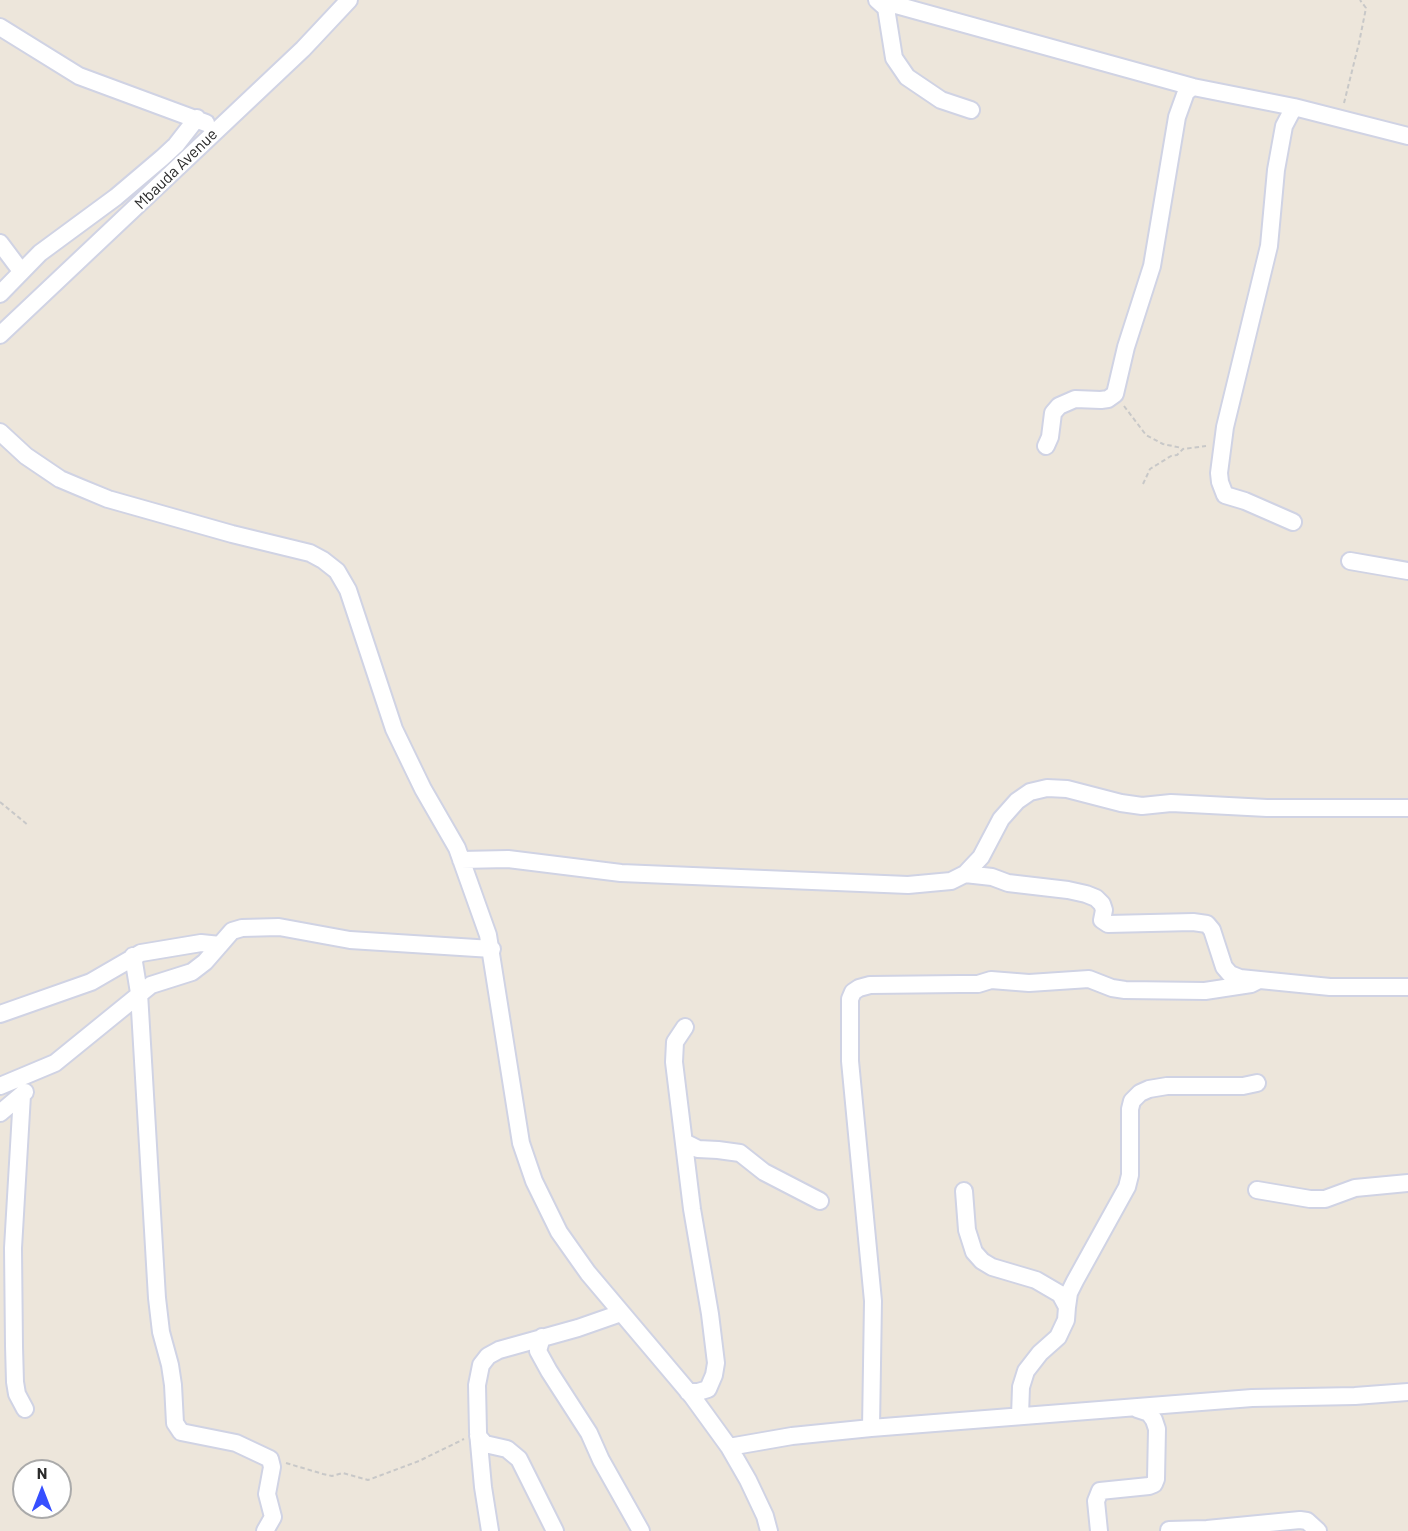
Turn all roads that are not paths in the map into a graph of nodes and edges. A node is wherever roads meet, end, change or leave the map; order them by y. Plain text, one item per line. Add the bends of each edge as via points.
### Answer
1 (349, 0) edge
2 (878, 0) edge
3 (0, 27) edge
4 (1193, 87) junction
5 (1294, 107) junction
6 (971, 110) dead end
7 (197, 118) junction
8 (218, 129) junction
9 (1408, 136) edge
10 (0, 243) edge
11 (21, 271) junction
12 (0, 294) edge
13 (0, 335) edge
14 (0, 432) edge
15 (1046, 446) dead end
16 (1293, 522) dead end
17 (1350, 561) dead end
18 (1408, 571) edge
19 (1408, 808) edge
20 (461, 860) junction
21 (965, 874) junction
22 (220, 945) junction
23 (492, 949) junction
24 (133, 956) junction
25 (1259, 980) junction
26 (1408, 987) edge
27 (139, 993) junction
28 (1, 1012) edge
29 (685, 1027) dead end
30 (55, 1063) junction
31 (1257, 1083) dead end
32 (0, 1086) edge
33 (22, 1095) junction
34 (0, 1113) edge
35 (684, 1142) junction
36 (1408, 1183) edge
37 (1257, 1190) dead end
38 (964, 1191) dead end
39 (820, 1201) dead end
40 (1067, 1307) junction
41 (621, 1312) junction
42 (542, 1337) junction
43 (688, 1392) junction
44 (1408, 1392) edge
45 (1137, 1408) junction
46 (25, 1409) dead end
47 (1020, 1416) junction
48 (870, 1428) junction
49 (478, 1434) junction
50 (729, 1448) junction
51 (1169, 1530) edge
52 (265, 1531) edge
53 (490, 1531) edge
54 (555, 1531) edge
55 (641, 1531) edge
56 (769, 1531) edge
57 (1099, 1531) edge
58 (1318, 1531) edge

1 - 8 street, Mbauda Avenue
2 - 4 street
2 - 6 street via 888,14 894,58 907,77 941,100
3 - 7 street via 79,76
4 - 5 street
4 - 15 street via 1186,92 1177,117 1152,266 1115,394 1108,399 1076,399 1059,406 1053,413
5 - 9 street
5 - 16 street via 1284,126 1269,246 1225,427 1219,472 1225,495
7 - 8 street
7 - 11 street via 162,158
8 - 13 street, Mbauda Avenue
10 - 11 street
11 - 12 street
14 - 20 street via 60,479 108,499 310,553 337,571 348,590 394,729
17 - 18 street
19 - 21 street via 1171,803 1142,806 1047,788 1030,792 1017,801
20 - 21 street via 508,859 621,873 860,884 909,885 951,881
20 - 23 street
21 - 25 street via 1086,894 1102,904 1102,920 1108,924 1207,924 1230,974
22 - 23 street via 232,931 279,927 350,940
22 - 24 street via 201,943
22 - 27 street via 192,972 151,985
23 - 41 street via 520,1143 559,1232
24 - 27 street
24 - 28 street via 91,982
25 - 26 street via 1330,987
25 - 48 street via 1205,991 1125,990 1089,980 991,980 978,984 870,985 853,992 850,1061 873,1300
27 - 30 street
27 - 52 street via 157,1298 173,1385 175,1423 181,1432 236,1443 272,1462 267,1494 273,1517
29 - 35 street via 673,1049
30 - 32 street
30 - 33 street
31 - 40 street via 1158,1088 1140,1093 1132,1101 1127,1187 1074,1281
33 - 34 street
33 - 46 street via 13,1248 15,1382
35 - 39 street via 698,1149 740,1153 764,1172
35 - 43 street via 716,1363 708,1389
36 - 37 street via 1355,1188 1324,1199
38 - 40 street via 967,1230 982,1261 1036,1280 1060,1294
40 - 47 street via 1059,1337 1026,1371 1020,1387
41 - 42 street via 578,1329
41 - 43 street
42 - 49 street via 499,1350 481,1365 477,1384
42 - 55 street via 538,1351 543,1361 589,1433
43 - 50 street
44 - 45 street via 1252,1398
45 - 47 street
45 - 57 street via 1149,1413 1157,1429 1156,1479 1149,1486 1100,1491 1096,1501
47 - 48 street
48 - 50 street via 792,1436
49 - 53 street
49 - 54 street via 485,1444 507,1449 519,1459
50 - 56 street via 748,1480
51 - 58 street via 1299,1520 1307,1521

